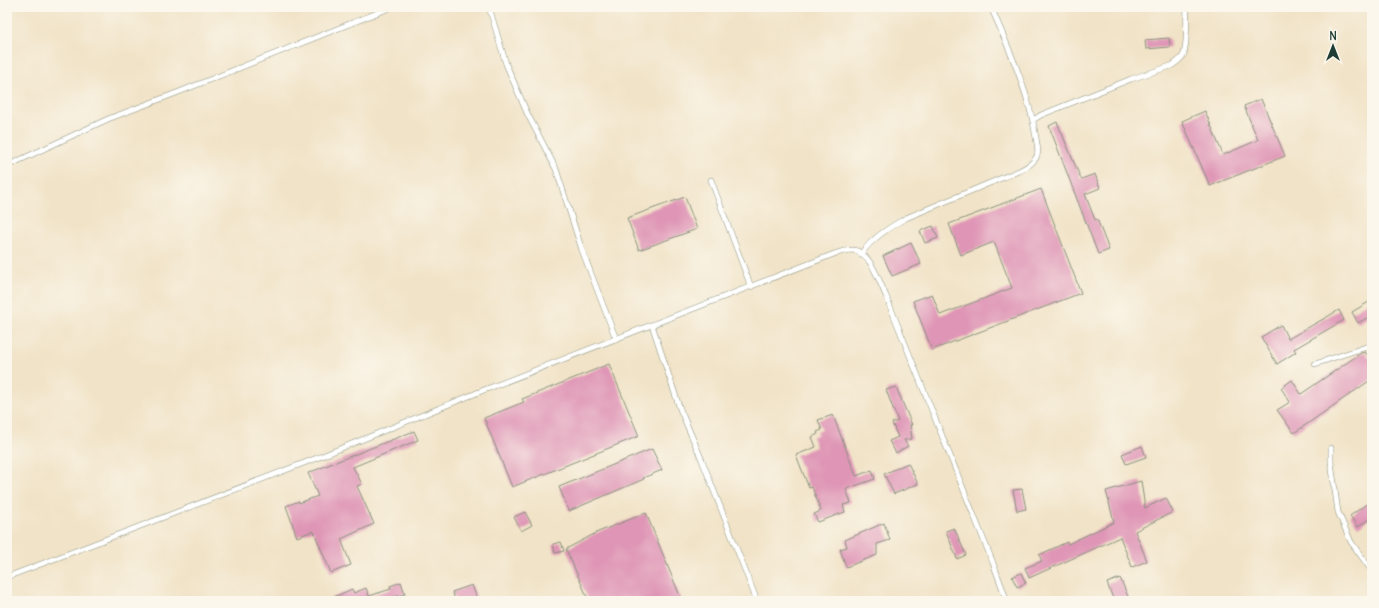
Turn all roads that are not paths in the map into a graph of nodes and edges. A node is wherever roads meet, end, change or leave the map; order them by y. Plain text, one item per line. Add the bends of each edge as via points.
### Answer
1 (392, 7) edge
2 (489, 7) edge
3 (990, 7) edge
4 (1187, 7) edge
5 (1033, 120) junction
6 (7, 166) edge
7 (711, 180) dead end
8 (861, 254) junction
9 (751, 287) junction
10 (652, 325) junction
11 (616, 339) junction
12 (1372, 345) edge
13 (1315, 364) dead end
14 (1331, 448) dead end
15 (1372, 571) edge
16 (7, 577) edge
17 (757, 601) edge
18 (1007, 601) edge

1 - 6 lane via 108,119
2 - 11 lane via 506,64 556,169 571,219
3 - 5 lane via 1028,100
4 - 5 lane via 1186,49 1176,63
5 - 8 lane via 1037,155 1027,167 906,218 890,227
7 - 9 lane
8 - 9 lane via 853,250 834,254
8 - 18 lane via 869,260 886,296
9 - 10 lane
10 - 11 lane
10 - 17 lane via 680,408
11 - 16 lane
12 - 13 lane
14 - 15 lane via 1338,512 1351,542

